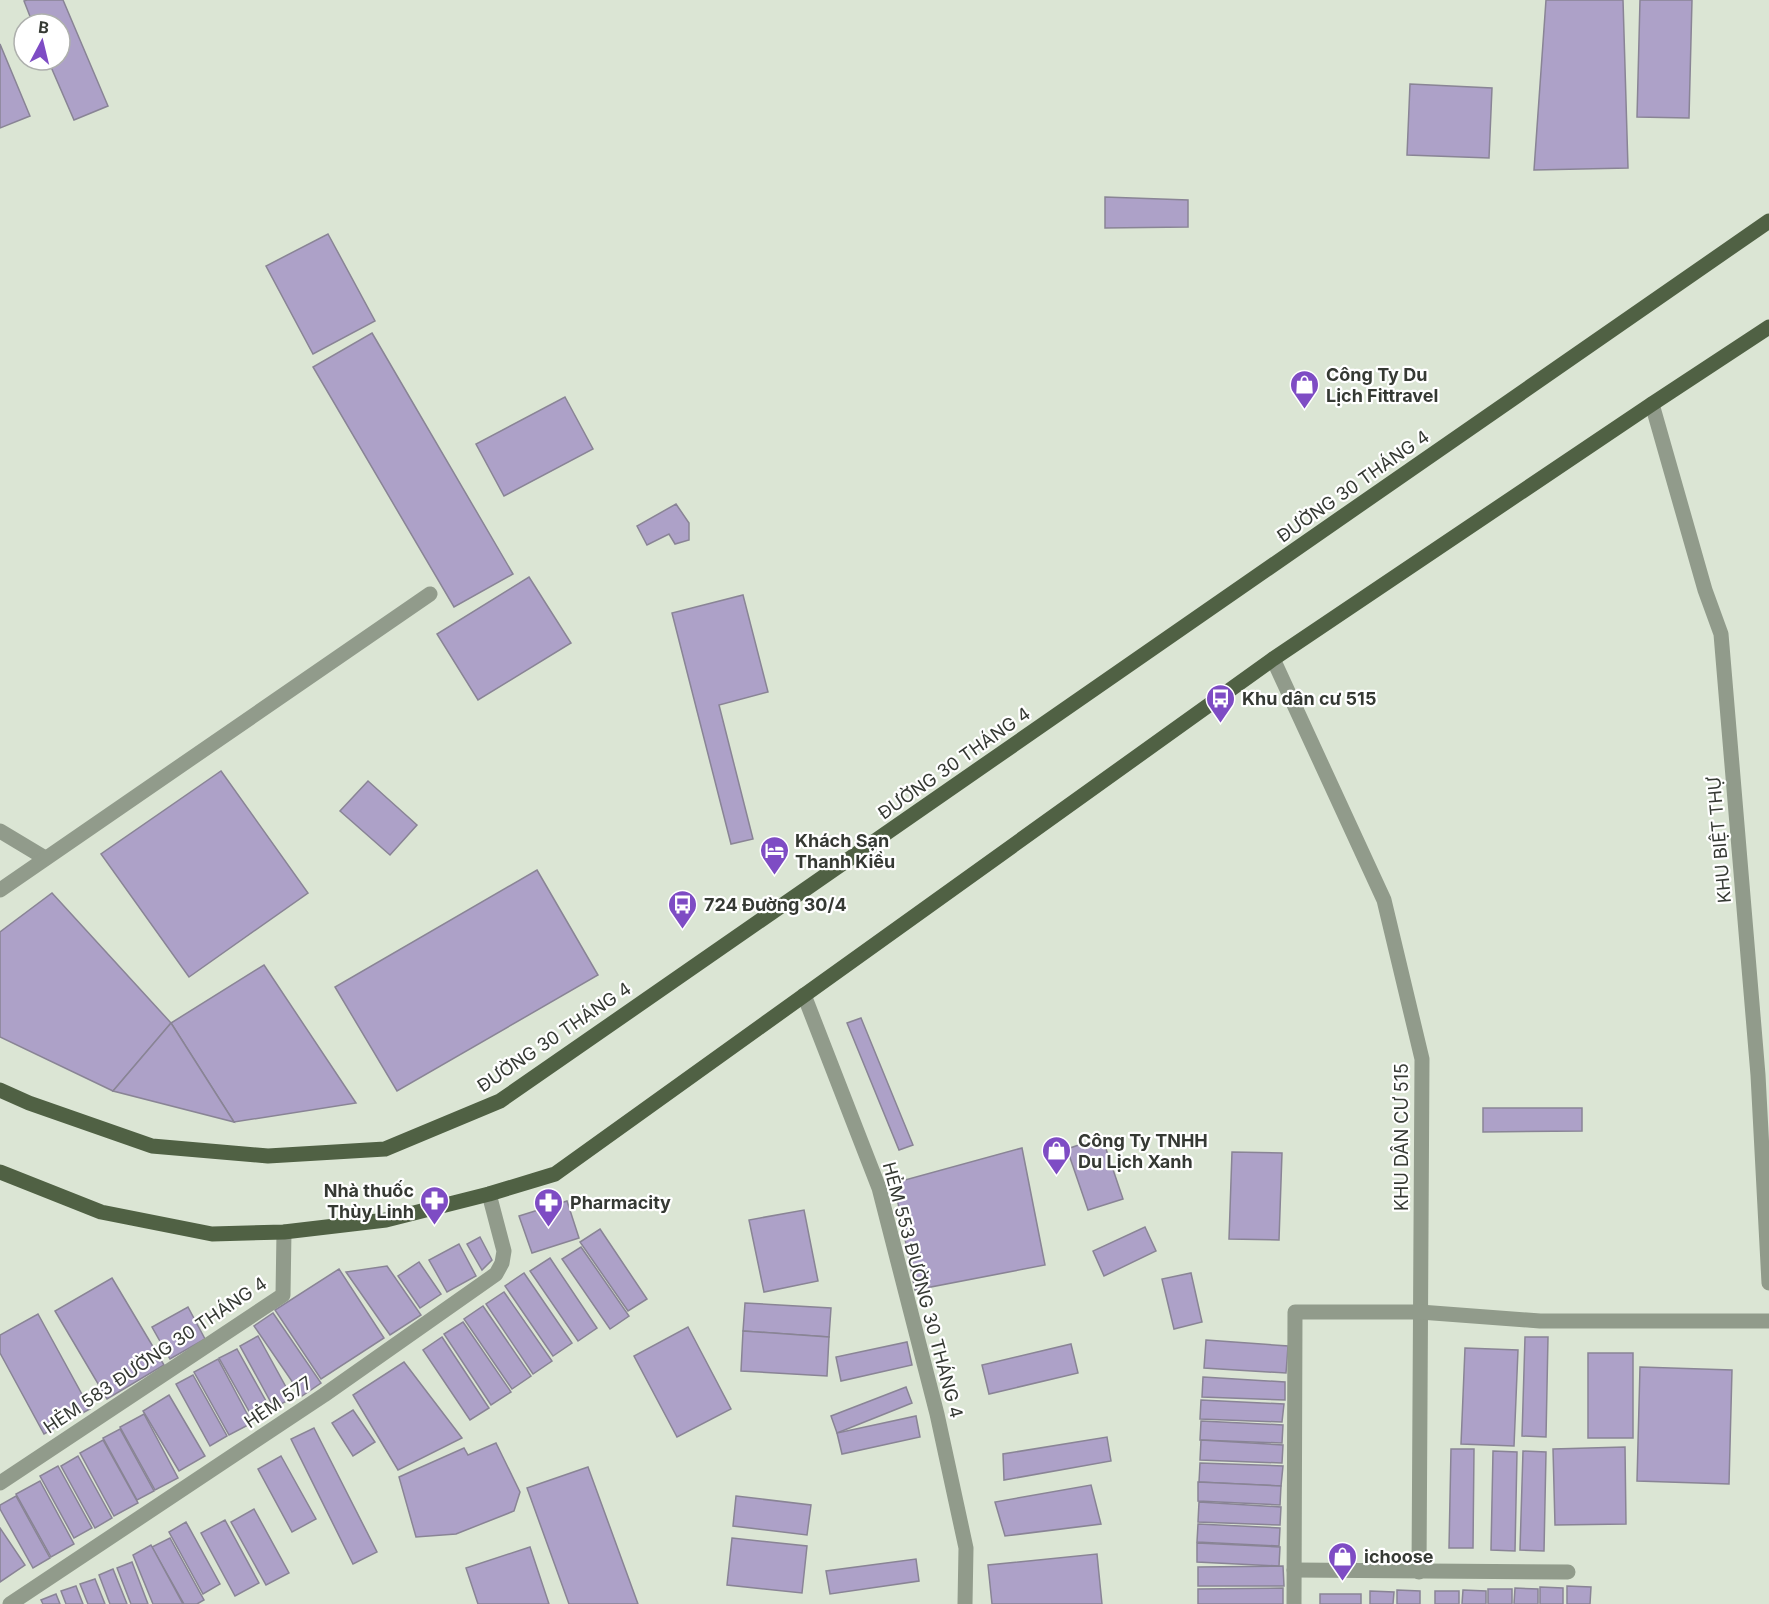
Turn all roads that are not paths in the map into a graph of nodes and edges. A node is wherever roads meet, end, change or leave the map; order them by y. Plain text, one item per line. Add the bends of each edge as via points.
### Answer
1 (1769, 221) edge
2 (1769, 327) edge
3 (1652, 404) junction
4 (430, 594) dead end
5 (1273, 659) junction
6 (0, 831) edge
7 (45, 858) junction
8 (0, 890) edge
9 (804, 995) junction
10 (0, 1090) edge
11 (0, 1172) edge
12 (489, 1194) junction
13 (284, 1232) junction
14 (1769, 1283) edge
15 (1420, 1312) junction
16 (1769, 1321) edge
17 (0, 1483) edge
18 (1294, 1570) junction
19 (1419, 1572) junction
20 (1568, 1572) dead end
21 (10, 1604) edge
22 (964, 1604) edge
23 (1294, 1604) edge

1 - 10 main road, ĐƯỜNG 30 THÁNG 4 via 500,1101 385,1149 268,1156 152,1146
2 - 3 main road
3 - 5 main road
3 - 14 street, KHU BIỆT THỰ via 1721,634 1758,1075
4 - 7 street
5 - 9 main road
5 - 15 street, KHU DÂN CƯ 515 via 1384,900 1422,1059
6 - 7 street
7 - 8 street
9 - 12 main road via 555,1174
9 - 22 street, HẺM 553 ĐƯỜNG 30 THÁNG 4 via 879,1188 937,1414 966,1548
11 - 13 main road via 101,1212 212,1234
12 - 13 main road via 386,1220
12 - 21 street, HẺM 577 via 504,1251 496,1274 324,1395
13 - 17 street, HẺM 583 ĐƯỜNG 30 THÁNG 4 via 283,1295
15 - 16 street via 1540,1322
15 - 18 street via 1295,1312
15 - 19 street, KHU DÂN CƯ 515
18 - 19 street
18 - 23 street
19 - 20 street

